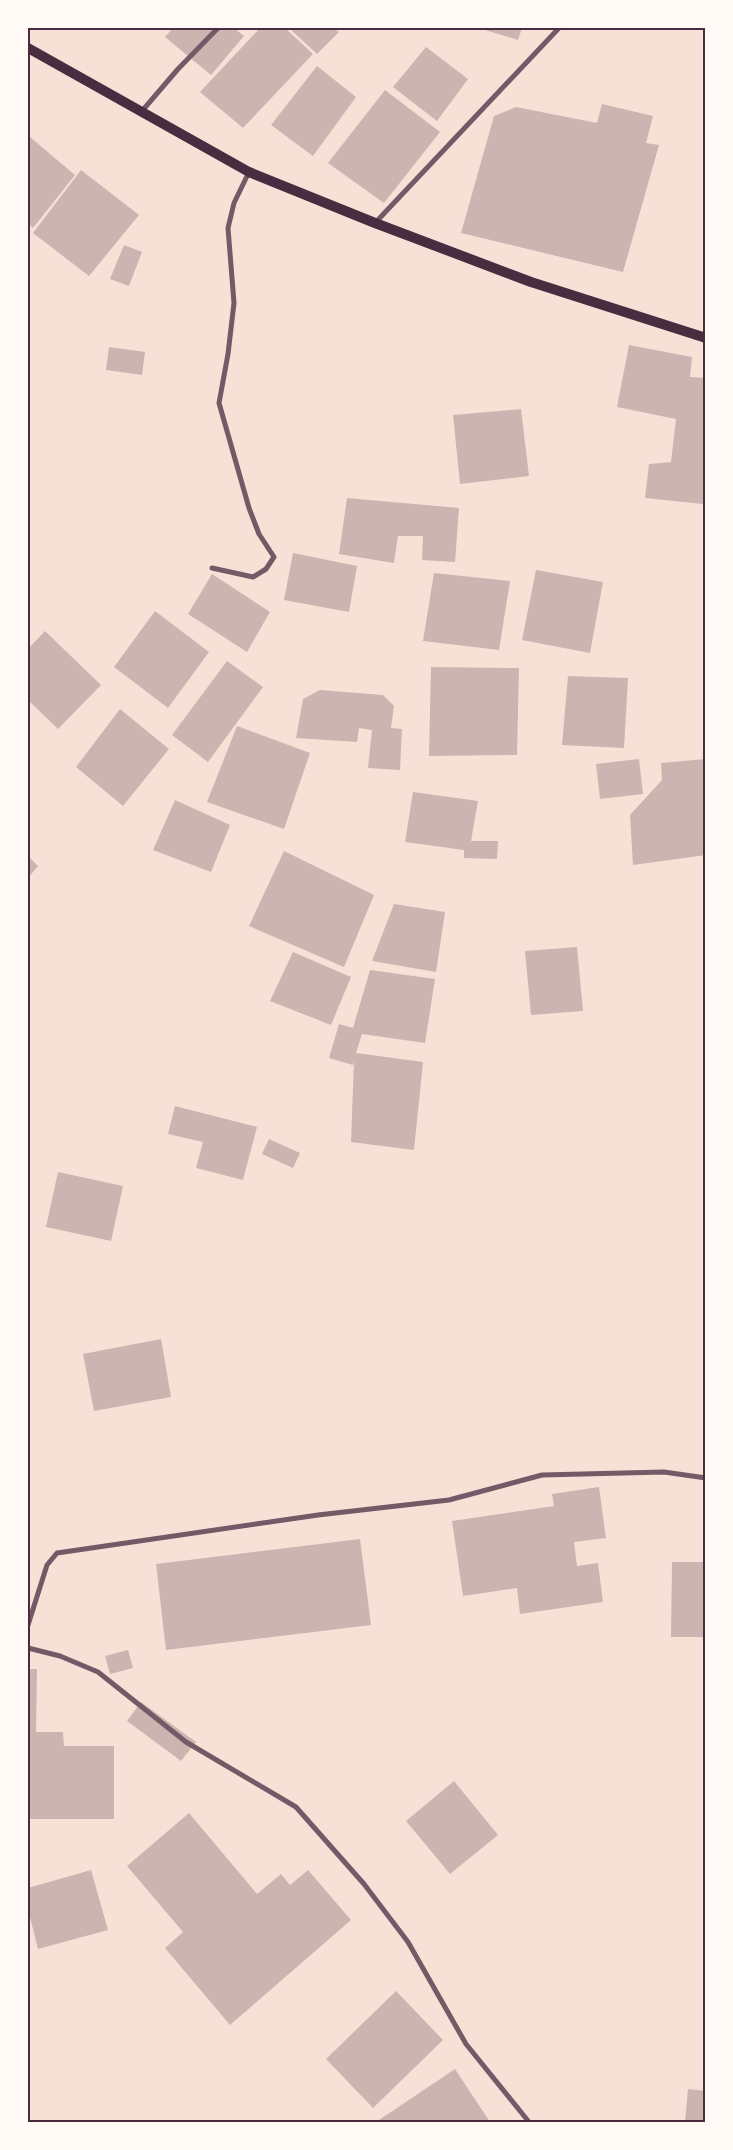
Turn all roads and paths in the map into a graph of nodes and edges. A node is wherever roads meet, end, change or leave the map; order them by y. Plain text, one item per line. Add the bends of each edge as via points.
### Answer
1 (218, 28) edge
2 (559, 28) edge
3 (28, 48) edge
4 (142, 111) junction
5 (249, 172) junction
6 (375, 223) junction
7 (706, 338) edge
8 (212, 568) dead end
9 (706, 1478) edge
10 (28, 1625) edge
11 (28, 1648) edge
12 (529, 2122) edge

1 - 4 street
2 - 6 street
3 - 4 main road
4 - 5 main road
5 - 6 main road
5 - 8 street via 234,203 228,228 234,302 219,402 249,508 259,534 274,557 266,569 253,577
6 - 7 main road via 531,282
9 - 10 street via 664,1472 542,1475 449,1500 318,1515 57,1553 47,1565
11 - 12 street via 60,1656 98,1672 186,1742 296,1807 364,1884 408,1942 466,2044

